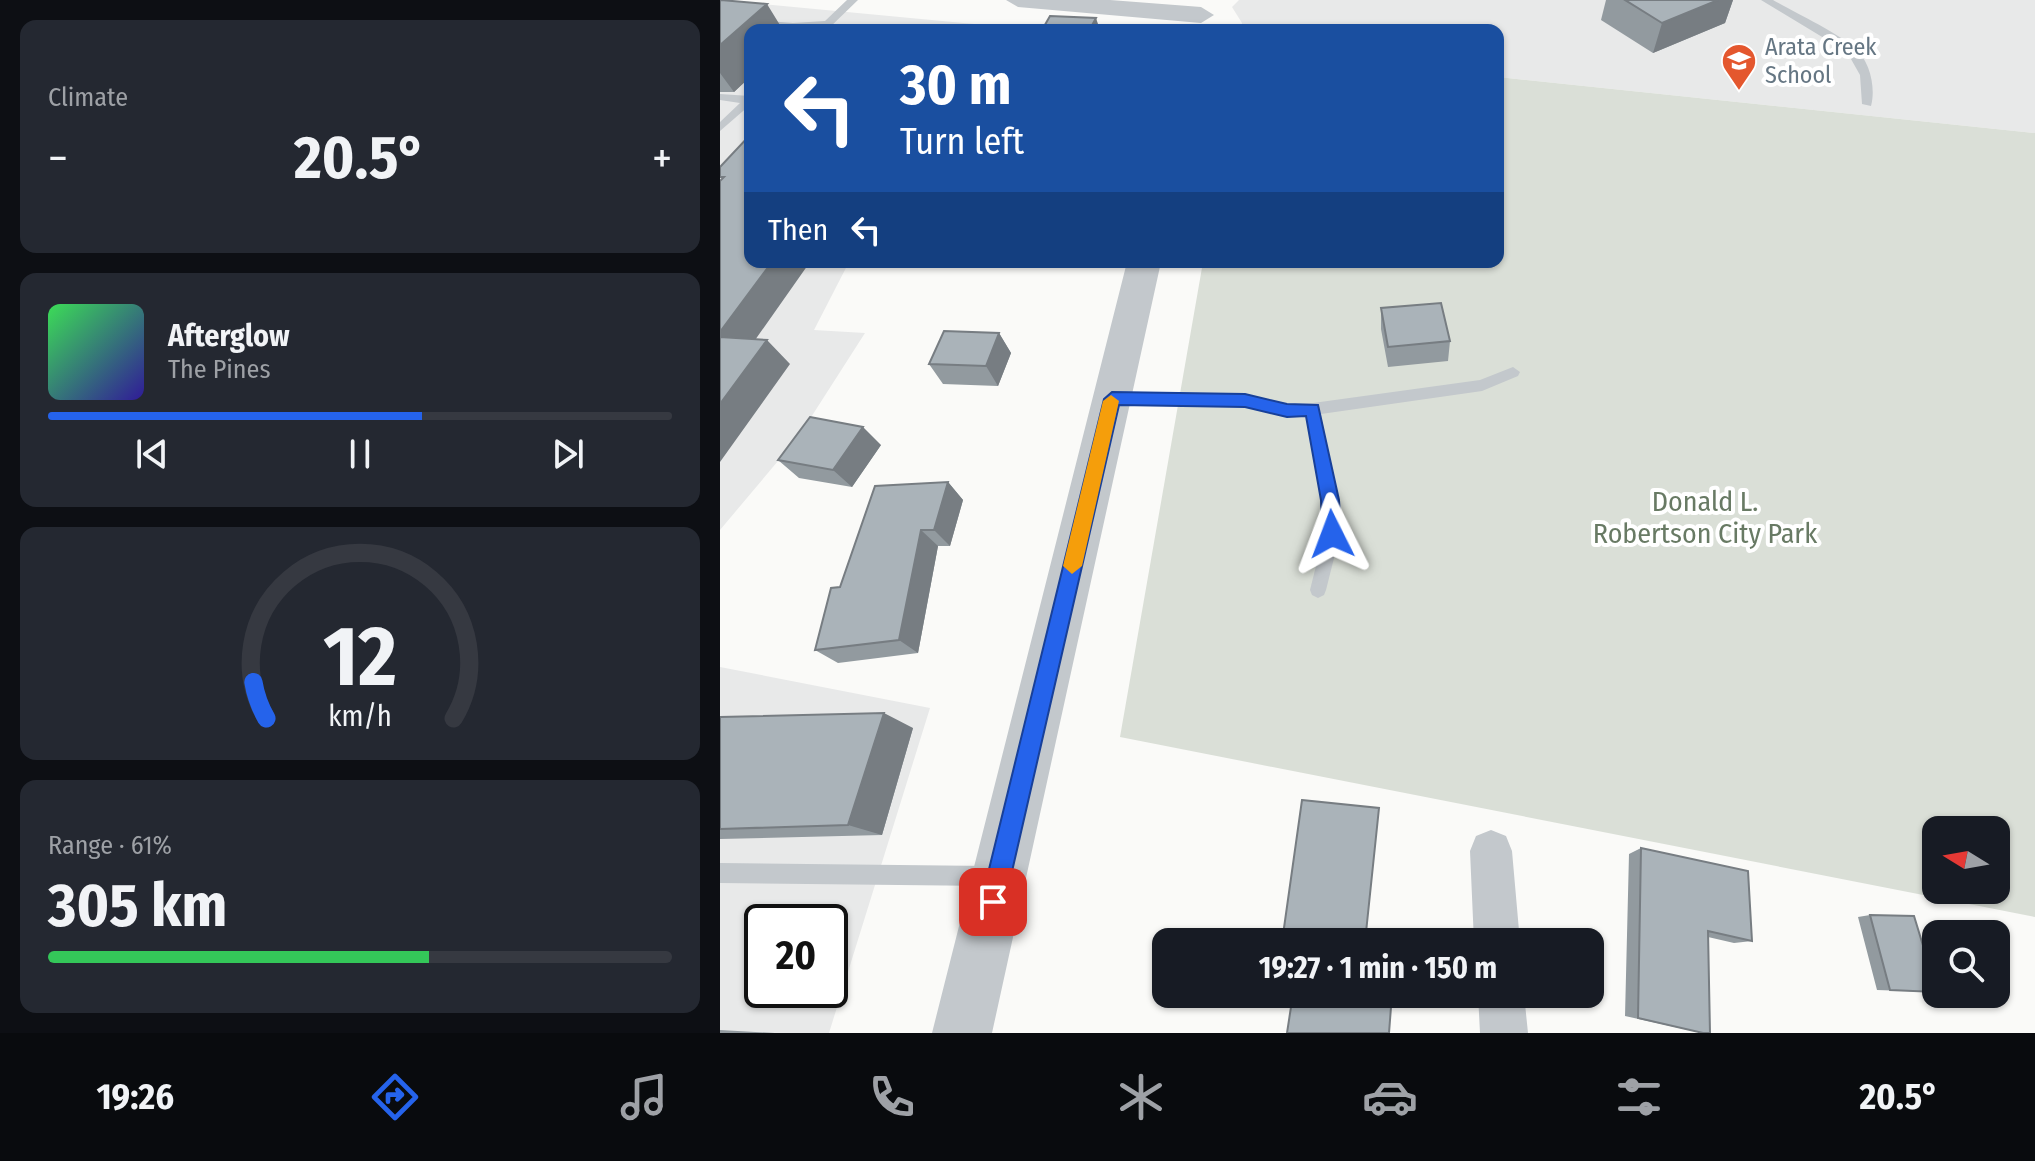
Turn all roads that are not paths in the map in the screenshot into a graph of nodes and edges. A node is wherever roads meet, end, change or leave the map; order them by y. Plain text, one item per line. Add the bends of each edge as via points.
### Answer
1 (853, 0) edge
2 (1018, 0) edge
3 (1766, 0) edge
4 (1201, 15) edge
5 (720, 20) edge
6 (769, 24) edge
7 (828, 24) edge
8 (720, 97) edge
9 (744, 99) edge
10 (1867, 104) dead end
11 (744, 105) edge
12 (720, 128) edge
13 (1143, 268) edge
14 (1513, 372) dead end
15 (1112, 399) junction
16 (1313, 409) junction
17 (1318, 590) dead end
18 (1491, 851) dead end
19 (720, 873) edge
20 (999, 876) junction
21 (1496, 928) edge
22 (1502, 1008) edge
23 (962, 1033) edge
24 (1504, 1033) edge

1 - 7 lane
2 - 4 street
3 - 10 lane via 1851,50 1867,77
5 - 6 lane
8 - 9 lane
11 - 12 lane
13 - 15 street
14 - 16 lane via 1482,385
15 - 16 lane via 1245,401 1287,410
15 - 20 street
16 - 17 lane via 1332,534
18 - 21 street
19 - 20 lane
20 - 23 street
22 - 24 street

